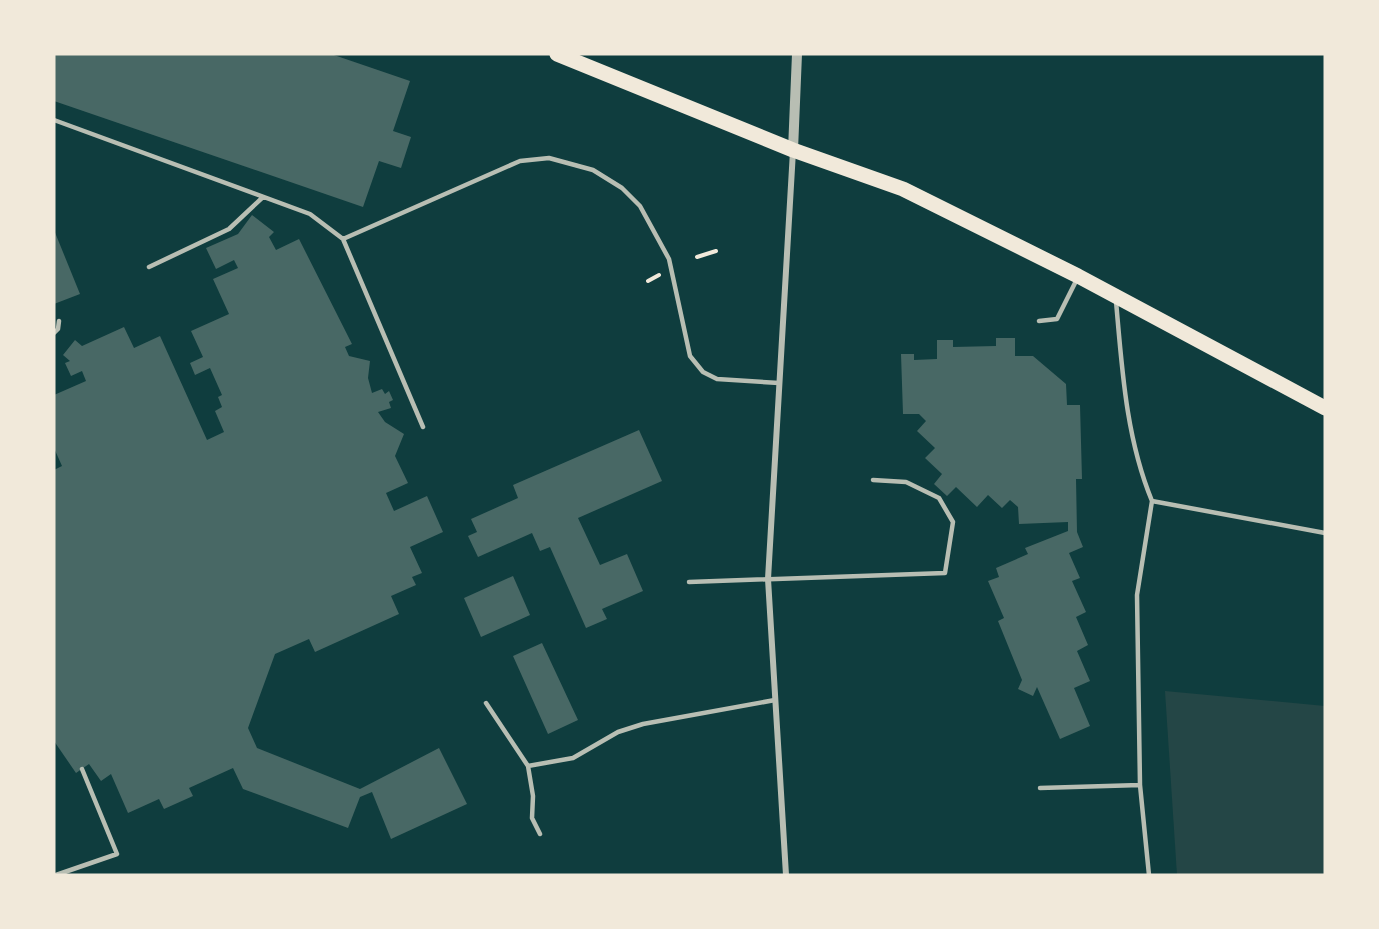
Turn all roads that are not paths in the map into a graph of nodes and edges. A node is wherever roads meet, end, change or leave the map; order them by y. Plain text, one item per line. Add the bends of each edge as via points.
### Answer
1 (557, 54) edge
2 (797, 54) edge
3 (54, 120) edge
4 (793, 150) junction
5 (263, 197) junction
6 (343, 239) junction
7 (149, 267) dead end
8 (1078, 276) junction
9 (1115, 296) junction
10 (59, 321) dead end
11 (1039, 321) dead end
12 (54, 333) edge
13 (779, 383) junction
14 (1325, 408) edge
15 (423, 427) dead end
16 (873, 480) dead end
17 (1152, 501) junction
18 (1325, 533) edge
19 (768, 579) junction
20 (689, 582) dead end
21 (776, 700) junction
22 (486, 703) dead end
23 (528, 766) junction
24 (82, 769) dead end
25 (1140, 785) junction
26 (1040, 788) dead end
27 (540, 834) dead end
28 (57, 875) edge
29 (786, 875) edge
30 (1149, 875) edge

1 - 4 main road
2 - 4 street
3 - 5 lane
4 - 8 main road via 903,189
4 - 13 street
5 - 6 lane via 310,214
5 - 7 lane via 229,229
6 - 13 lane via 520,160 549,158 593,170 622,188 640,206 669,259 690,356 703,372 717,380
6 - 15 lane
8 - 9 main road
8 - 11 lane via 1057,319
9 - 14 main road
9 - 17 lane via 1131,430
10 - 12 lane
13 - 19 street
16 - 19 lane via 906,483 939,498 953,522 945,573
17 - 18 lane
17 - 25 lane via 1137,595
19 - 20 lane
19 - 21 street
21 - 23 lane via 643,724 618,732 573,758
21 - 29 street
22 - 23 lane
23 - 27 lane via 532,818
24 - 28 lane via 117,854
25 - 26 lane
25 - 30 lane

